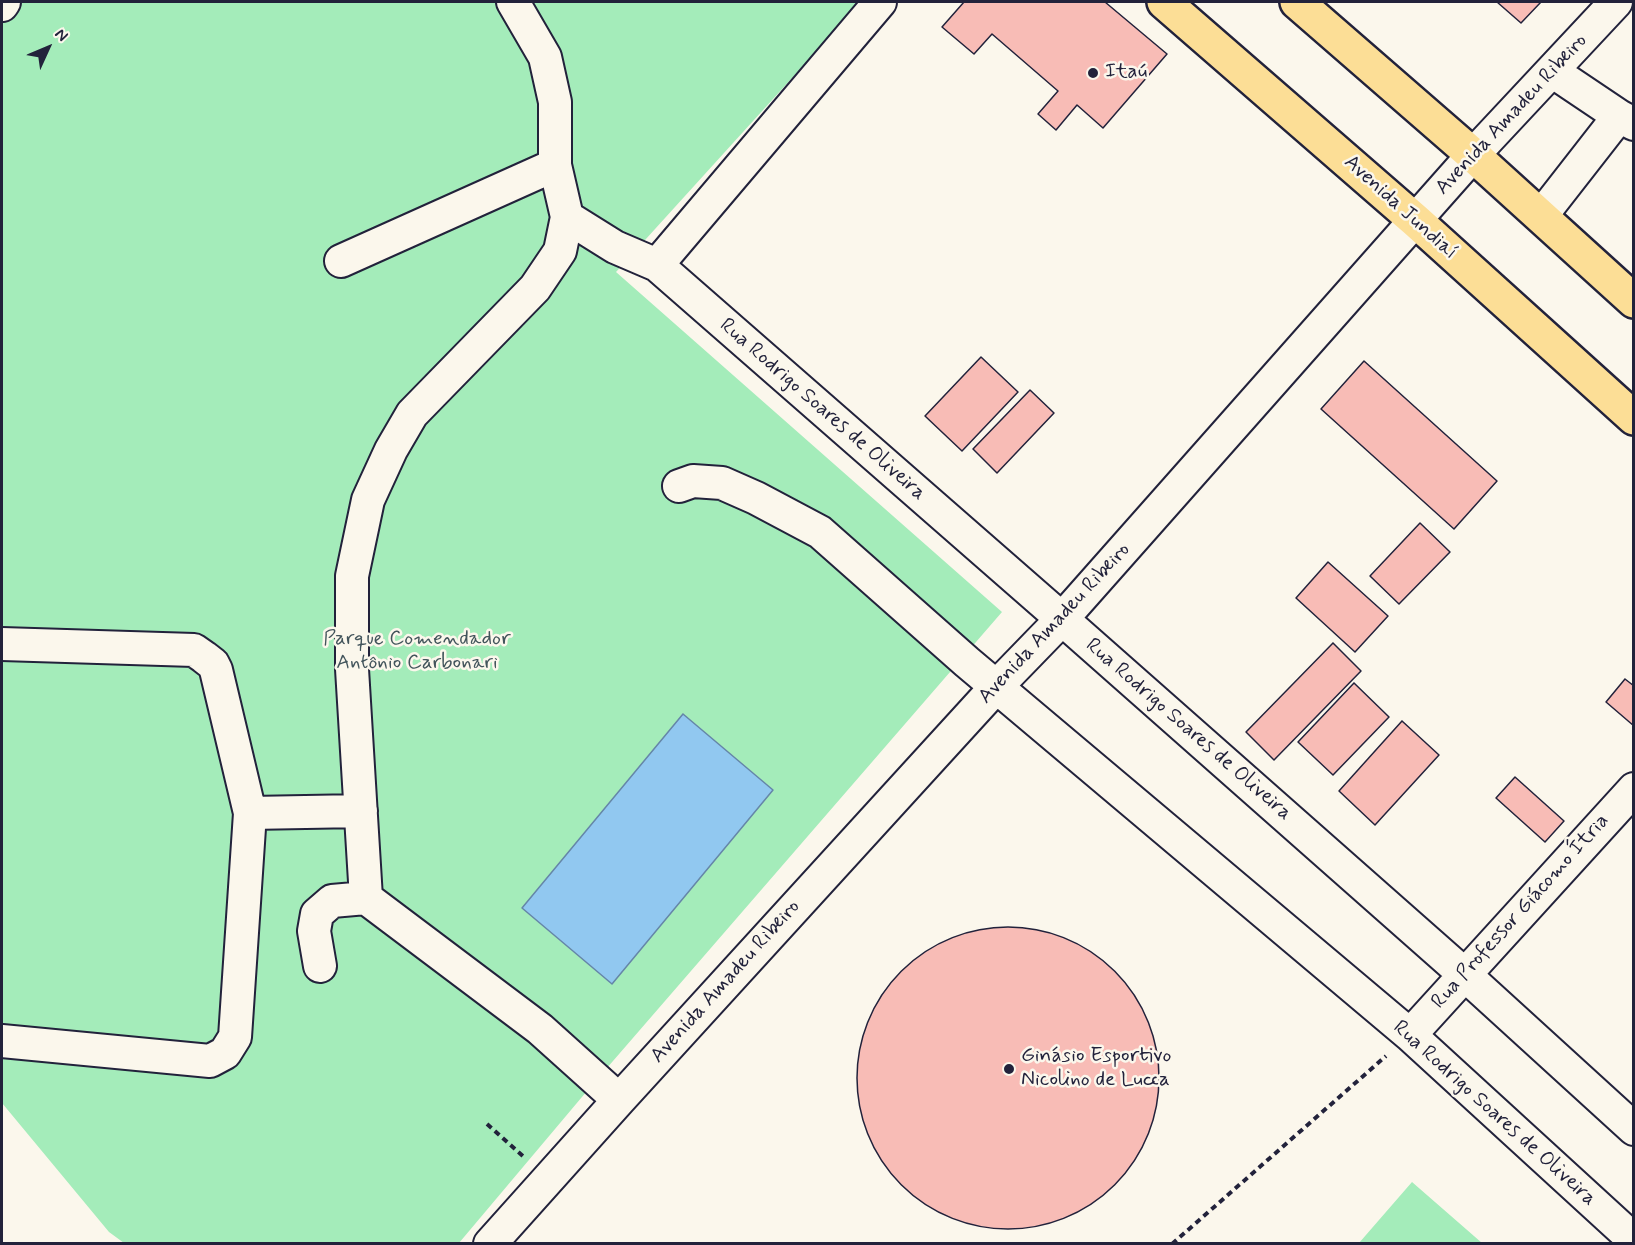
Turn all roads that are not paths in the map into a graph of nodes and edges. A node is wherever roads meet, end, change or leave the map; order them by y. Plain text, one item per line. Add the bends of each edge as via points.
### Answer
1 (513, 2) edge
2 (880, 2) edge
3 (1164, 2) edge
4 (1297, 2) edge
5 (1616, 2) edge
6 (1552, 71) junction
7 (1626, 120) edge
8 (1473, 155) junction
9 (555, 165) junction
10 (1541, 216) junction
11 (567, 218) junction
12 (1416, 221) junction
13 (341, 261) dead end
14 (657, 265) junction
15 (1632, 296) edge
16 (1634, 418) edge
17 (680, 486) dead end
18 (1062, 619) junction
19 (2, 644) edge
20 (997, 686) junction
21 (1634, 789) edge
22 (361, 811) junction
23 (250, 813) junction
24 (366, 898) junction
25 (320, 966) dead end
26 (1464, 974) junction
27 (1410, 1035) junction
28 (2, 1041) edge
29 (619, 1100) junction
30 (1634, 1129) edge
31 (1634, 1240) edge
32 (490, 1244) edge

1 - 9 street via 545,57 555,102
2 - 14 street
3 - 12 main road, Avenida Jundiaí
4 - 8 main road
5 - 6 street, Avenida Amadeu Ribeiro
6 - 7 street
6 - 8 street, Avenida Amadeu Ribeiro
7 - 10 street
8 - 10 main road
8 - 12 street, Avenida Amadeu Ribeiro
9 - 11 street
9 - 13 street
10 - 15 main road
11 - 14 street, Rua Rodrigo Soares de Oliveira via 615,247
11 - 22 street via 560,251 535,288 412,414 368,500 352,576 352,669
12 - 16 main road, Avenida Jundiaí
12 - 18 street, Avenida Amadeu Ribeiro
14 - 18 street, Rua Rodrigo Soares de Oliveira
17 - 20 street, Rua Rodrigo Soares de Oliveira via 693,481 722,483 820,532
18 - 20 street, Avenida Amadeu Ribeiro
18 - 26 street, Rua Rodrigo Soares de Oliveira
19 - 23 street via 194,650 216,670
20 - 27 street, Rua Rodrigo Soares de Oliveira
20 - 29 street, Avenida Amadeu Ribeiro
21 - 26 street, Rua Professor Giácomo Ítria
22 - 23 street
22 - 24 street
23 - 28 street via 235,1037 225,1053 210,1060
24 - 25 street via 332,901 317,914 314,932
24 - 29 street via 540,1029
26 - 27 street, Rua Professor Giácomo Ítria
26 - 30 street, Rua Rodrigo Soares de Oliveira
27 - 31 street, Rua Rodrigo Soares de Oliveira
29 - 32 street, Avenida Amadeu Ribeiro

